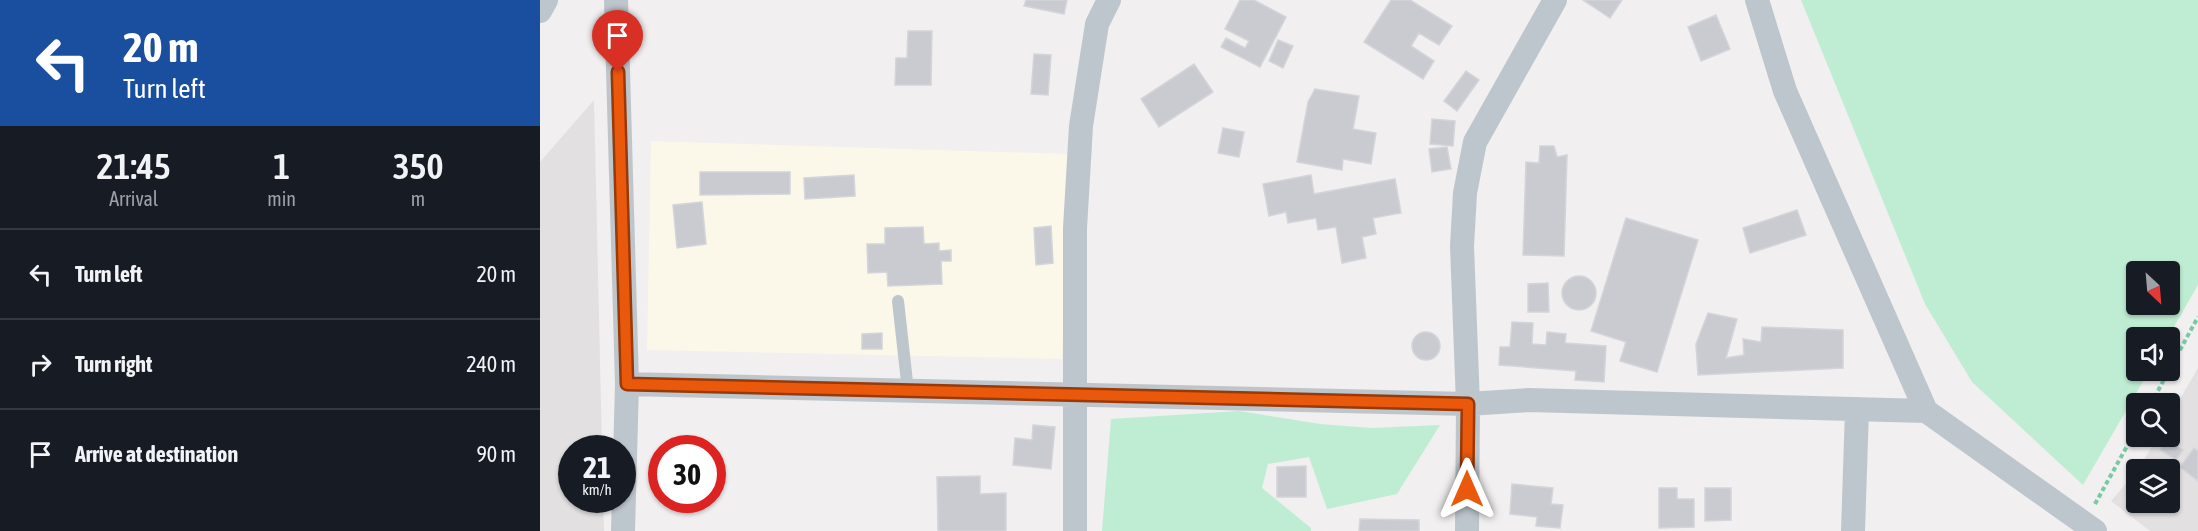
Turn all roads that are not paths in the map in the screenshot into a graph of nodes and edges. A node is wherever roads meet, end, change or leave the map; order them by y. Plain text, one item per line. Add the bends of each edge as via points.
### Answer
1 (546, 0) edge
2 (616, 0) edge
3 (1109, 0) edge
4 (1555, 0) edge
5 (1757, 0) edge
6 (540, 11) edge
7 (898, 301) dead end
8 (627, 384) junction
9 (908, 391) junction
10 (1075, 396) junction
11 (1468, 404) junction
12 (1857, 409) junction
13 (1926, 411) junction
14 (2090, 527) edge
15 (623, 531) edge
16 (1075, 531) edge
17 (1467, 531) edge
18 (1853, 531) edge

1 - 6 street
2 - 8 street
3 - 10 street via 1097,24 1081,126 1075,228
4 - 11 street via 1475,142 1465,193 1462,246
5 - 13 street via 1785,91
7 - 9 lane
8 - 9 street
8 - 15 street
9 - 10 street
10 - 11 street
10 - 16 street
11 - 12 street via 1528,400
11 - 17 street
12 - 13 street
12 - 18 street
13 - 14 street

